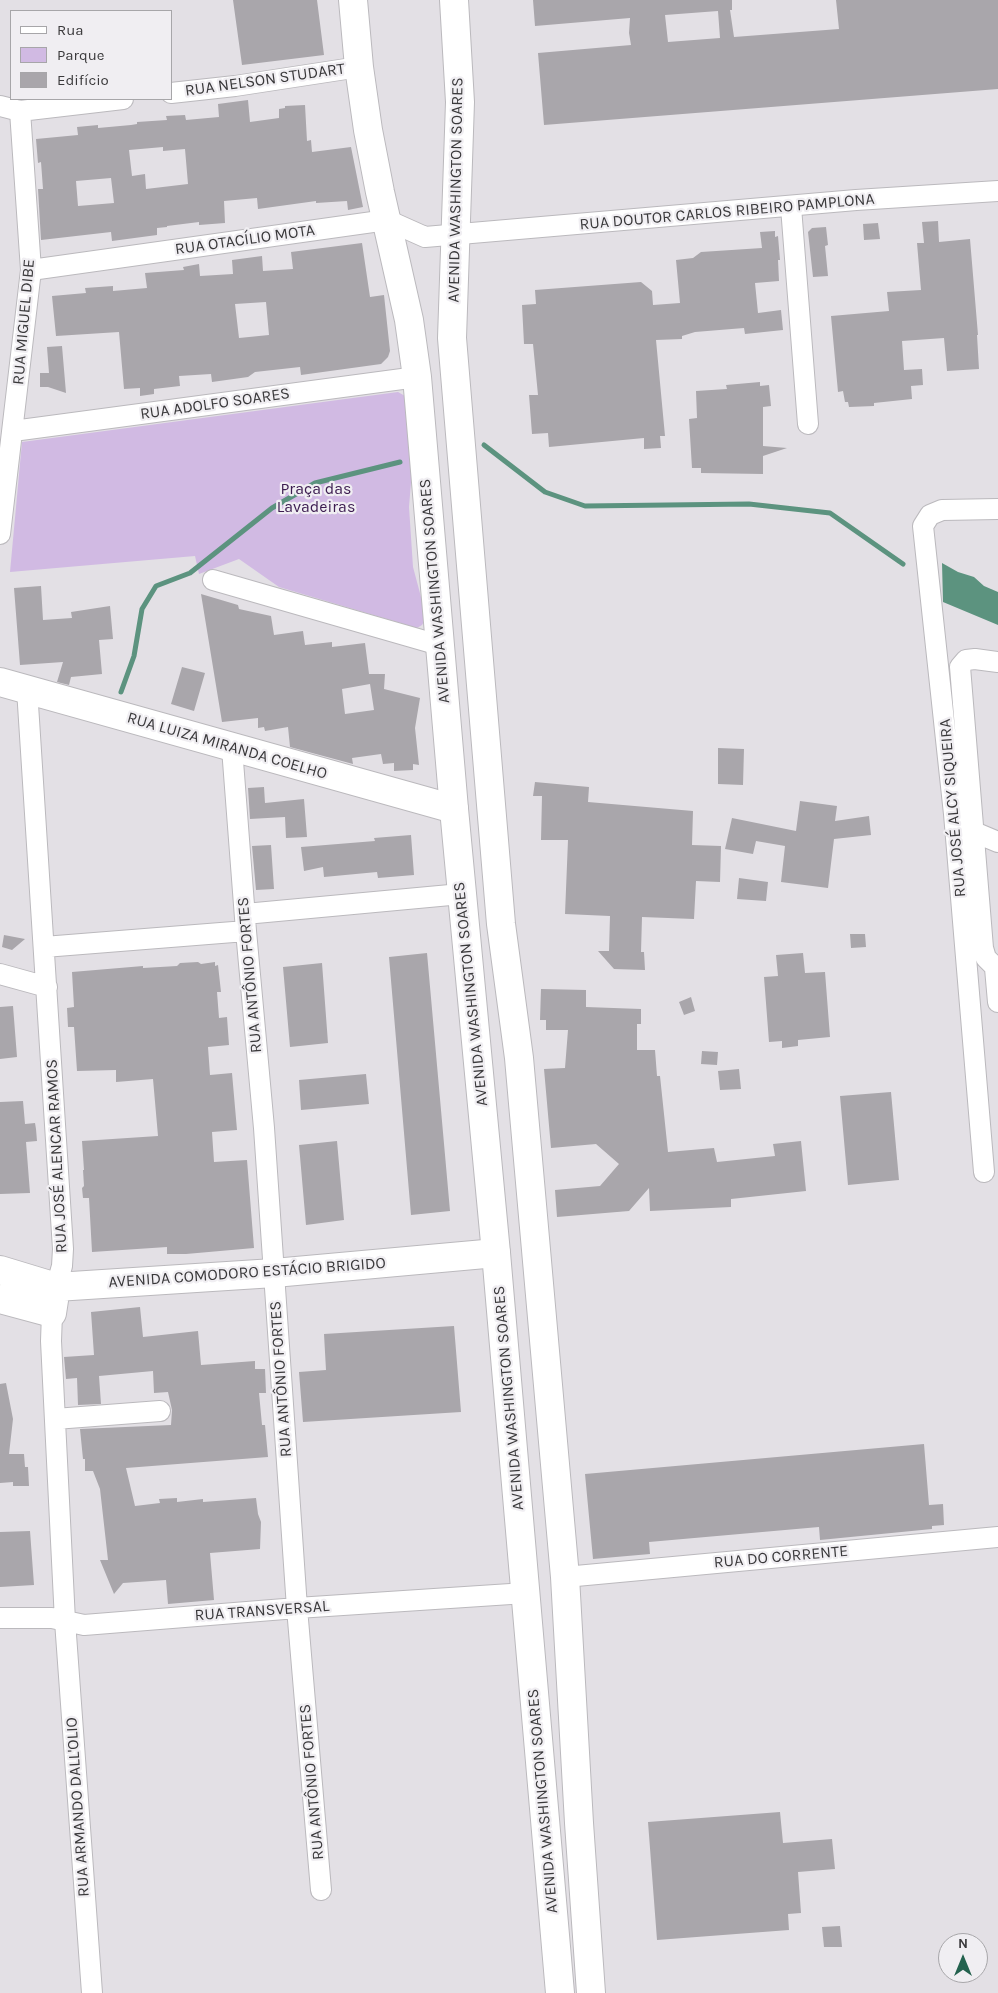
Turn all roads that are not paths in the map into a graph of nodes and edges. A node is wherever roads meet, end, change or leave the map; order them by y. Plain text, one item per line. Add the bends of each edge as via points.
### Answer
1 (353, 0) edge
2 (454, 0) edge
3 (359, 67) junction
4 (172, 93) edge
5 (114, 100) edge
6 (0, 106) edge
7 (20, 111) junction
8 (998, 191) edge
9 (790, 207) junction
10 (386, 220) junction
11 (456, 235) junction
12 (31, 270) junction
13 (417, 377) junction
14 (808, 424) dead end
15 (13, 431) junction
16 (998, 509) edge
17 (0, 534) edge
18 (213, 580) dead end
19 (439, 645) junction
20 (998, 662) edge
21 (0, 682) edge
22 (27, 689) junction
23 (232, 748) junction
24 (454, 809) junction
25 (974, 832) junction
26 (998, 842) edge
27 (461, 894) junction
28 (245, 923) junction
29 (44, 947) junction
30 (996, 969) edge
31 (0, 974) edge
32 (47, 987) junction
33 (998, 1002) edge
34 (984, 1172) dead end
35 (496, 1253) junction
36 (0, 1270) edge
37 (274, 1273) junction
38 (0, 1299) edge
39 (54, 1300) junction
40 (160, 1411) dead end
41 (55, 1419) junction
42 (998, 1537) edge
43 (564, 1577) junction
44 (526, 1593) junction
45 (296, 1608) junction
46 (0, 1618) edge
47 (65, 1621) junction
48 (321, 1890) dead end
49 (92, 1993) edge
50 (560, 1993) edge
51 (592, 1993) edge

1 - 3 main road, AVENIDA WASHINGTON SOARES
2 - 11 main road, AVENIDA WASHINGTON SOARES via 460,102
3 - 4 street, RUA NELSON STUDART
3 - 10 main road, AVENIDA WASHINGTON SOARES
5 - 7 street
6 - 7 street
7 - 12 street, RUA MIGUEL DIBE
8 - 9 street, RUA DOUTOR CARLOS RIBEIRO PAMPLONA
9 - 11 street, RUA DOUTOR CARLOS RIBEIRO PAMPLONA
9 - 14 street
10 - 11 street via 425,237
10 - 12 street, RUA OTACÍLIO MOTA
10 - 13 main road, AVENIDA WASHINGTON SOARES via 409,320
11 - 43 main road, AVENIDA WASHINGTON SOARES via 452,338 459,430 501,924 519,1058
12 - 15 street, RUA MIGUEL DIBE
13 - 15 street, RUA ADOLFO SOARES
13 - 19 main road, AVENIDA WASHINGTON SOARES
15 - 17 street, RUA MIGUEL DIBE
16 - 34 street, RUA JOSÉ ALCY SIQUEIRA via 942,510 930,515 923,526 954,814
18 - 19 street
19 - 24 main road, AVENIDA WASHINGTON SOARES
20 - 25 street via 975,658 966,660 960,667
21 - 22 main road, RUA LUIZA MIRANDA COELHO
22 - 23 main road, RUA LUIZA MIRANDA COELHO
22 - 29 street, RUA JOSÉ ALENCAR RAMOS
23 - 24 main road, RUA LUIZA MIRANDA COELHO
23 - 28 street, RUA ANTÔNIO FORTES
24 - 27 main road, AVENIDA WASHINGTON SOARES
25 - 26 street
25 - 30 street via 983,948 986,958
27 - 28 street
27 - 35 main road, AVENIDA WASHINGTON SOARES
28 - 29 street
28 - 37 street, RUA ANTÔNIO FORTES
29 - 32 street, RUA JOSÉ ALENCAR RAMOS
30 - 33 street
31 - 32 street
32 - 39 street, RUA JOSÉ ALENCAR RAMOS via 63,1249
35 - 37 main road, AVENIDA COMODORO ESTÁCIO BRIGIDO
35 - 44 main road, AVENIDA WASHINGTON SOARES
36 - 39 main road, AVENIDA COMODORO ESTÁCIO BRIGIDO
37 - 39 main road, AVENIDA COMODORO ESTÁCIO BRIGIDO
37 - 45 street, RUA ANTÔNIO FORTES
38 - 39 main road, AVENIDA COMODORO ESTÁCIO BRIGIDO
39 - 41 street, RUA JOSÉ ALENCAR RAMOS
40 - 41 street
41 - 47 street, RUA JOSÉ ALENCAR RAMOS
42 - 43 street, RUA DO CORRENTE
43 - 51 main road, AVENIDA WASHINGTON SOARES via 578,1823
44 - 45 street, RUA TRANSVERSAL
44 - 50 main road, AVENIDA WASHINGTON SOARES
45 - 47 street, RUA TRANSVERSAL via 84,1625
45 - 48 street, RUA ANTÔNIO FORTES
46 - 47 street, RUA TRANSVERSAL
47 - 49 street, RUA ARMANDO DALL'OLIO

